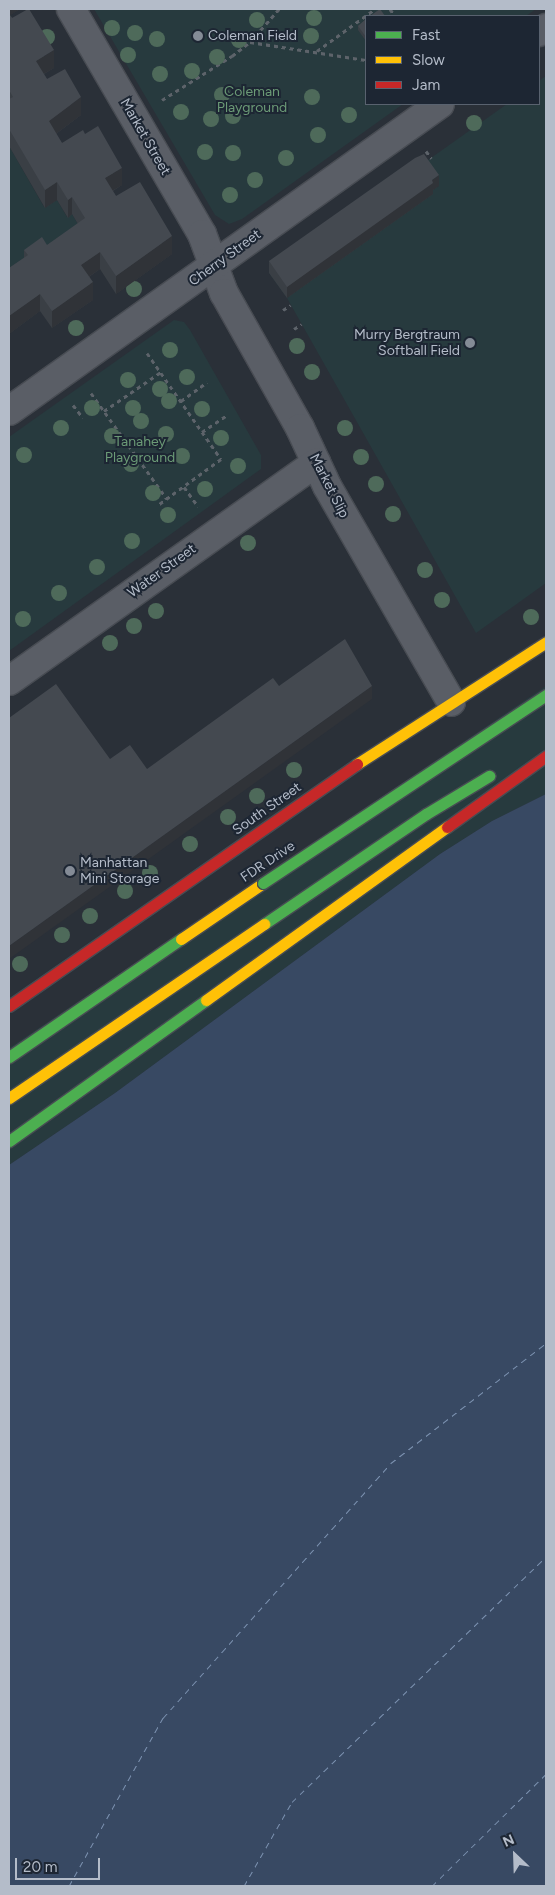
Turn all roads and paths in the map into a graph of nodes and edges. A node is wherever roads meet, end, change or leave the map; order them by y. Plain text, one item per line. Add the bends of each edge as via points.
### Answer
1 (71, 9) edge
2 (279, 9) edge
3 (365, 16) edge
4 (250, 42) junction
5 (316, 52) junction
6 (365, 60) edge
7 (162, 100) dead end
8 (439, 105) edge
9 (426, 151) dead end
10 (431, 158) dead end
11 (214, 267) junction
12 (291, 305) dead end
13 (283, 310) dead end
14 (302, 324) dead end
15 (294, 329) dead end
16 (147, 353) dead end
17 (161, 372) junction
18 (207, 382) dead end
19 (91, 393) dead end
20 (180, 400) junction
21 (73, 405) dead end
22 (9, 411) edge
23 (104, 411) junction
24 (226, 416) dead end
25 (82, 418) dead end
26 (202, 432) junction
27 (316, 463) junction
28 (184, 486) junction
29 (167, 499) junction
30 (158, 505) dead end
31 (198, 506) dead end
32 (546, 642) edge
33 (9, 681) edge
34 (546, 695) edge
35 (451, 702) junction
36 (546, 744) edge
37 (546, 756) edge
38 (522, 757) dead end
39 (498, 770) dead end
40 (9, 1006) edge
41 (9, 1057) edge
42 (9, 1098) edge
43 (9, 1141) edge

1 - 11 street, Market Street via 202,234
2 - 4 path
3 - 5 path
4 - 5 path
4 - 7 path via 208,74
5 - 6 path
8 - 11 street, Cherry Street
9 - 10 path
11 - 22 street, Cherry Street
11 - 27 street, Market Slip via 224,293
12 - 13 path
14 - 15 path
16 - 17 path
17 - 20 path
17 - 23 path
18 - 20 path
19 - 23 path
20 - 26 path
21 - 25 path
23 - 29 path
24 - 26 path
26 - 28 path via 221,460
27 - 33 street, Water Street
27 - 35 street, Market Slip
28 - 29 path
28 - 31 path
29 - 30 path
32 - 35 main road, South Street
34 - 41 main road, FDR Drive, bridge
35 - 40 main road, South Street
36 - 38 main road
37 - 43 main road, bridge
39 - 42 main road, bridge via 426,814

